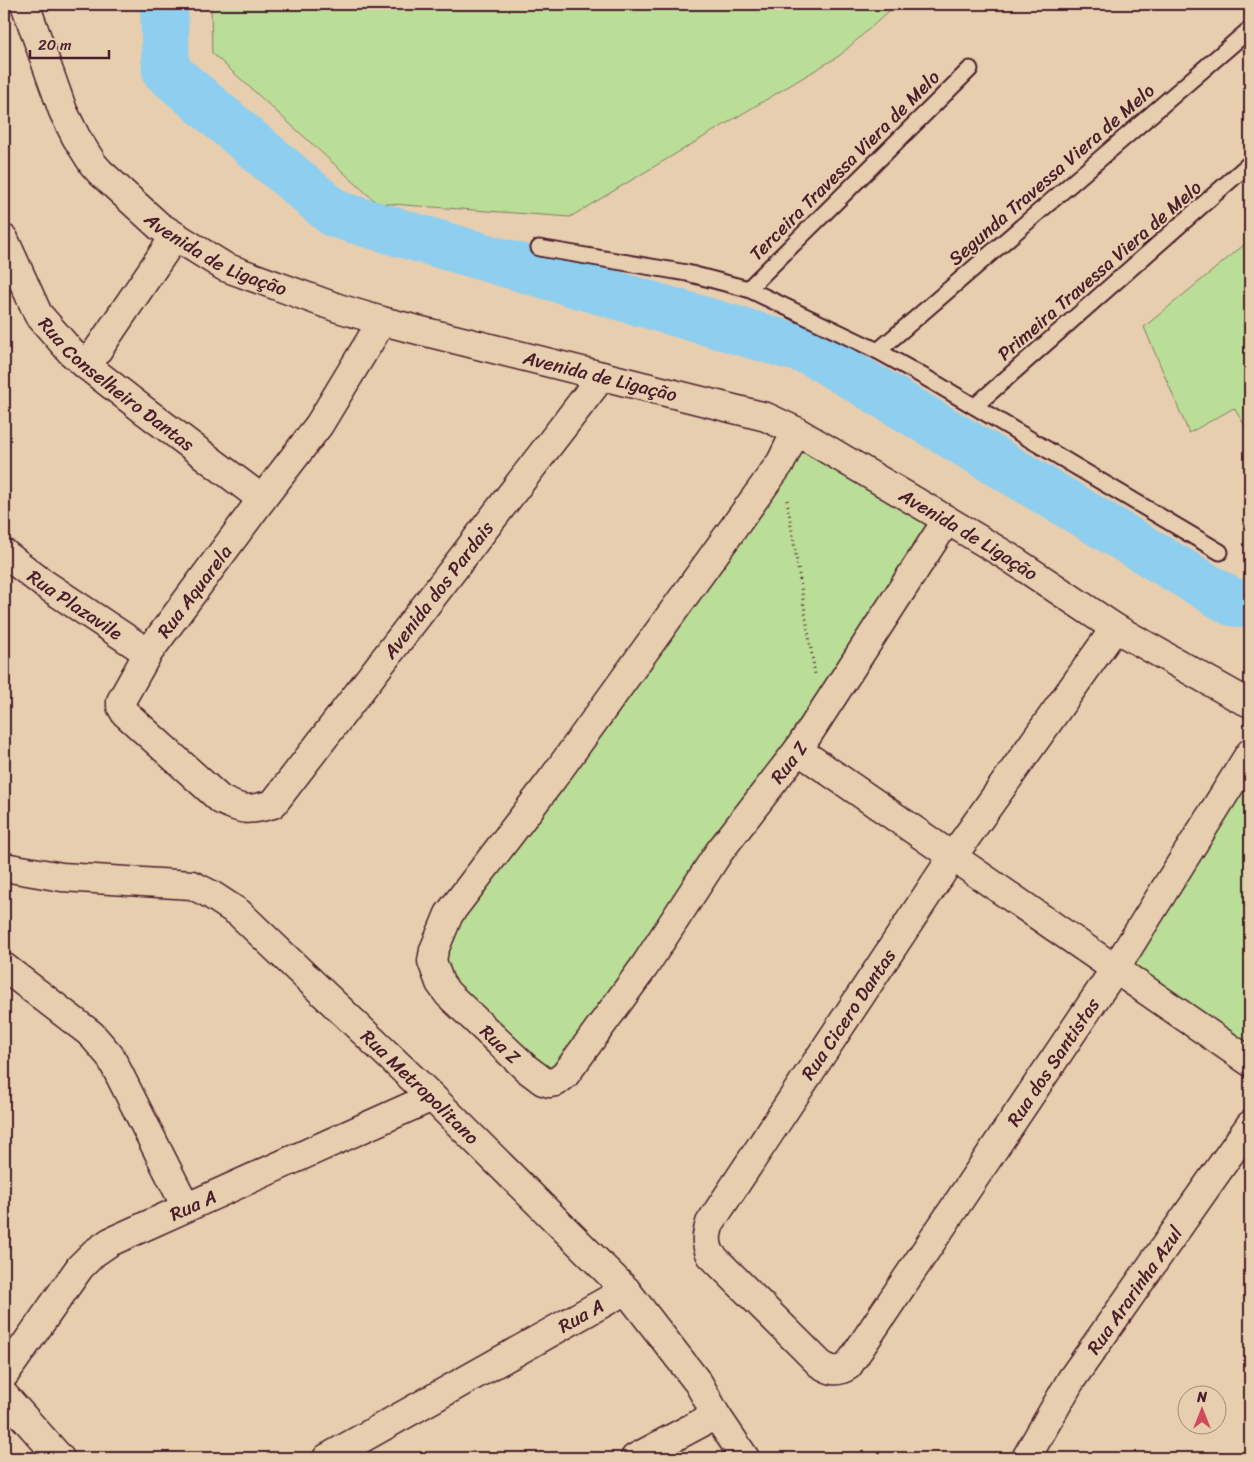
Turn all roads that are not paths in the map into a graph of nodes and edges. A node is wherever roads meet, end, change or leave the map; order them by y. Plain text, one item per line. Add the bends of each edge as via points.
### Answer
1 (25, 4) edge
2 (1250, 29) edge
3 (970, 69) dead end
4 (1250, 163) edge
5 (175, 236) junction
6 (4, 239) edge
7 (539, 248) dead end
8 (748, 289) junction
9 (382, 321) junction
10 (878, 350) junction
11 (87, 366) junction
12 (602, 376) junction
13 (975, 406) junction
14 (796, 431) junction
15 (262, 499) junction
16 (947, 520) junction
17 (1220, 552) dead end
18 (4, 553) edge
19 (1115, 628) junction
20 (148, 653) junction
21 (1250, 703) edge
22 (798, 750) junction
23 (1250, 753) edge
24 (273, 804) joint
25 (953, 856) junction
26 (4, 867) edge
27 (4, 967) edge
28 (1115, 969) junction
29 (1250, 1062) edge
30 (432, 1097) junction
31 (1250, 1126) edge
32 (186, 1207) junction
33 (626, 1290) junction
34 (848, 1366) joint
35 (4, 1375) edge
36 (4, 1394) edge
37 (716, 1415) junction
38 (60, 1458) edge
39 (326, 1458) edge
40 (635, 1458) edge
41 (745, 1458) edge
42 (1026, 1458) edge

1 - 5 street, Avenida de Ligação via 63,111 93,164 159,226
2 - 10 lane, Segunda Travessa Viera de Melo
3 - 8 lane, Terceira Travessa Viera de Melo
4 - 13 lane, Primeira Travessa Viera de Melo
5 - 9 street, Avenida de Ligação via 225,267
5 - 11 street
6 - 11 street, Rua Conselheiro Dantas via 38,314
7 - 8 lane via 688,273
8 - 10 lane
9 - 12 street, Avenida de Ligação
9 - 15 street, Rua Aquarela via 319,425
10 - 13 lane
11 - 15 street, Rua Conselheiro Dantas
12 - 14 street, Avenida de Ligação via 766,418
12 - 24 street, Avenida dos Pardais
13 - 17 lane
14 - 16 street, Avenida de Ligação
14 - 22 street, Rua Z via 781,462 553,778 449,914 432,961 440,983 527,1069 543,1081 556,1082 565,1075 632,983 720,852
15 - 20 street, Rua Aquarela
16 - 19 street, Avenida de Ligação
16 - 22 street, Rua Z
18 - 20 street, Rua Plazavile
19 - 21 street, Avenida de Ligação
19 - 25 street, Rua Cicero Dantas
20 - 24 street, Rua Aquarela via 121,701 122,710 221,800 254,810
22 - 25 street
23 - 28 street, Rua dos Santistas
25 - 28 street
25 - 34 street, Rua Cicero Dantas via 715,1214 706,1235 706,1246 711,1256 820,1364 837,1371
26 - 30 street, Rua Metropolitano via 62,877 192,885 210,894 239,913
27 - 32 street via 91,1034 110,1056
28 - 29 street
28 - 34 street, Rua dos Santistas
30 - 32 street, Rua A
30 - 33 street, Rua Metropolitano
31 - 42 street, Rua Ararinha Azul via 1071,1380
32 - 35 street, Rua A via 94,1253 80,1267
33 - 37 street, Rua Metropolitano via 698,1384
33 - 39 street, Rua A
36 - 38 street
37 - 40 street
37 - 41 street, Rua Metropolitano

